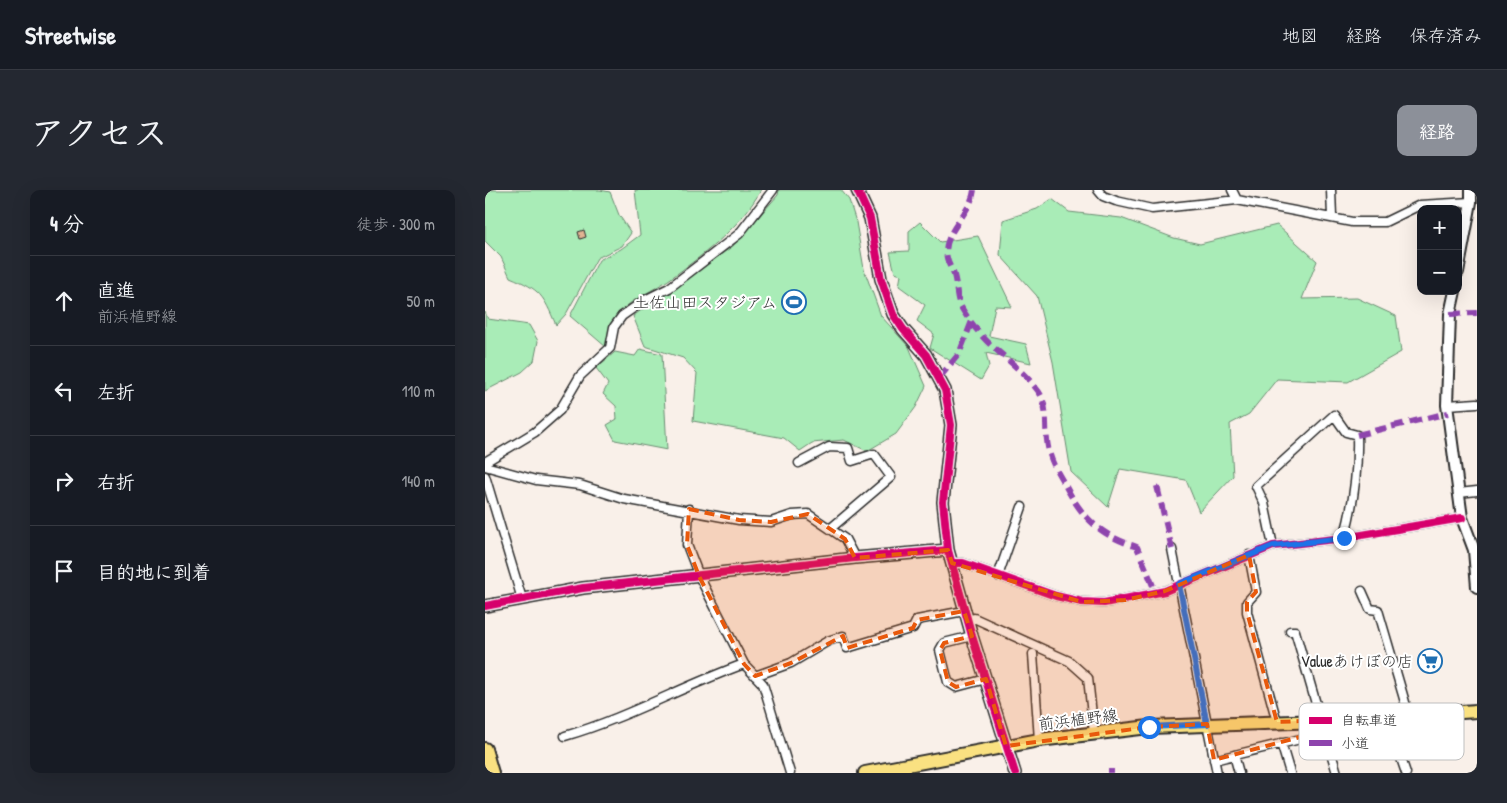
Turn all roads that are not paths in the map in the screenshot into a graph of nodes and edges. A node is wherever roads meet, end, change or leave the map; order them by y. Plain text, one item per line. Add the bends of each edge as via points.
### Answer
1 (773, 190) edge
2 (857, 190) edge
3 (1098, 190) edge
4 (1113, 190) edge
5 (1232, 190) edge
6 (1331, 190) edge
7 (1471, 190) edge
8 (1111, 200) junction
9 (1237, 200) junction
10 (1471, 202) junction
11 (1332, 217) junction
12 (1462, 250) edge
13 (1454, 295) edge
14 (1477, 403) edge
15 (1447, 405) junction
16 (799, 463) dead end
17 (485, 464) edge
18 (485, 476) edge
19 (1477, 491) edge
20 (1459, 493) junction
21 (1022, 507) dead end
22 (689, 509) junction
23 (1463, 518) junction
24 (830, 529) junction
25 (1344, 538) junction
26 (1273, 546) junction
27 (1173, 549) dead end
28 (948, 550) junction
29 (1249, 555) junction
30 (855, 558) junction
31 (952, 563) junction
32 (699, 576) junction
33 (998, 576) junction
34 (1179, 584) junction
35 (1477, 587) edge
36 (1362, 591) dead end
37 (522, 599) junction
38 (485, 606) edge
39 (966, 615) junction
40 (1290, 631) dead end
41 (972, 636) junction
42 (1033, 654) dead end
43 (743, 664) junction
44 (755, 676) junction
45 (986, 679) junction
46 (1316, 703) edge
47 (1405, 703) edge
48 (1477, 711) edge
49 (1464, 712) edge
50 (1277, 722) junction
51 (1207, 724) junction
52 (1299, 724) edge
53 (1094, 733) junction
54 (565, 736) dead end
55 (1299, 736) edge
56 (1039, 740) junction
57 (1281, 743) junction
58 (1006, 746) junction
59 (485, 749) edge
60 (1234, 755) junction
61 (1214, 760) junction
62 (1333, 760) edge
63 (1402, 760) edge
64 (492, 773) edge
65 (790, 773) edge
66 (865, 773) edge
67 (1015, 773) edge
68 (1217, 773) edge
69 (1239, 773) edge
70 (1290, 773) edge
71 (1337, 773) edge
72 (1406, 773) edge

1 - 17 street via 739,234 669,288 622,316 614,327 610,348 580,376 560,410 535,432
2 - 28 street via 870,218 881,279 893,314 926,355 945,390 951,425 943,502
3 - 8 street
4 - 8 street
5 - 9 street
6 - 11 street
7 - 10 street
8 - 9 street via 1152,210
9 - 11 street
10 - 11 street via 1420,205 1385,222 1352,222
10 - 12 street
13 - 15 street via 1450,314
14 - 15 street
15 - 20 street
16 - 24 street via 829,447 848,448 852,461 874,454 891,477
17 - 22 street via 536,480 580,485 624,499
18 - 37 street
19 - 20 street
20 - 23 street
21 - 33 street
22 - 24 street via 739,520 771,522 808,514
22 - 32 street via 687,545
23 - 25 street
23 - 35 street via 1474,550
24 - 30 street via 845,540
25 - 26 street
25 - 26 street via 1354,504 1357,435 1346,432 1334,415 1256,486 1264,503
26 - 29 street
27 - 34 street
28 - 30 street
28 - 31 street
29 - 34 street
29 - 50 street via 1256,592 1247,602 1247,612
30 - 32 street
31 - 33 street via 963,563
31 - 39 street
32 - 37 street via 583,588
32 - 43 street
33 - 34 street via 1056,596 1089,602 1125,600 1165,591
34 - 51 street
36 - 47 street via 1370,609 1378,610
37 - 38 street
39 - 41 street
39 - 44 street via 917,620 913,628 847,648 843,636 828,641 791,664
39 - 53 street via 1069,661 1088,678
40 - 46 street via 1295,631
41 - 45 street
41 - 45 street via 945,644 940,650 948,682 956,687
42 - 56 street
43 - 44 street
43 - 54 street via 699,680 605,724
44 - 65 street via 763,684
45 - 58 street
48 - 49 main road, 前浜植野線
50 - 51 main road, 前浜植野線
50 - 52 main road, 前浜植野線
51 - 53 main road, 前浜植野線
51 - 61 street
53 - 56 main road, 前浜植野線
55 - 57 street
56 - 58 main road, 前浜植野線
57 - 60 street
57 - 70 street
58 - 66 main road, 前浜植野線
58 - 67 street
59 - 64 main road
60 - 61 street
60 - 69 street
61 - 68 street
62 - 71 street
63 - 72 street

